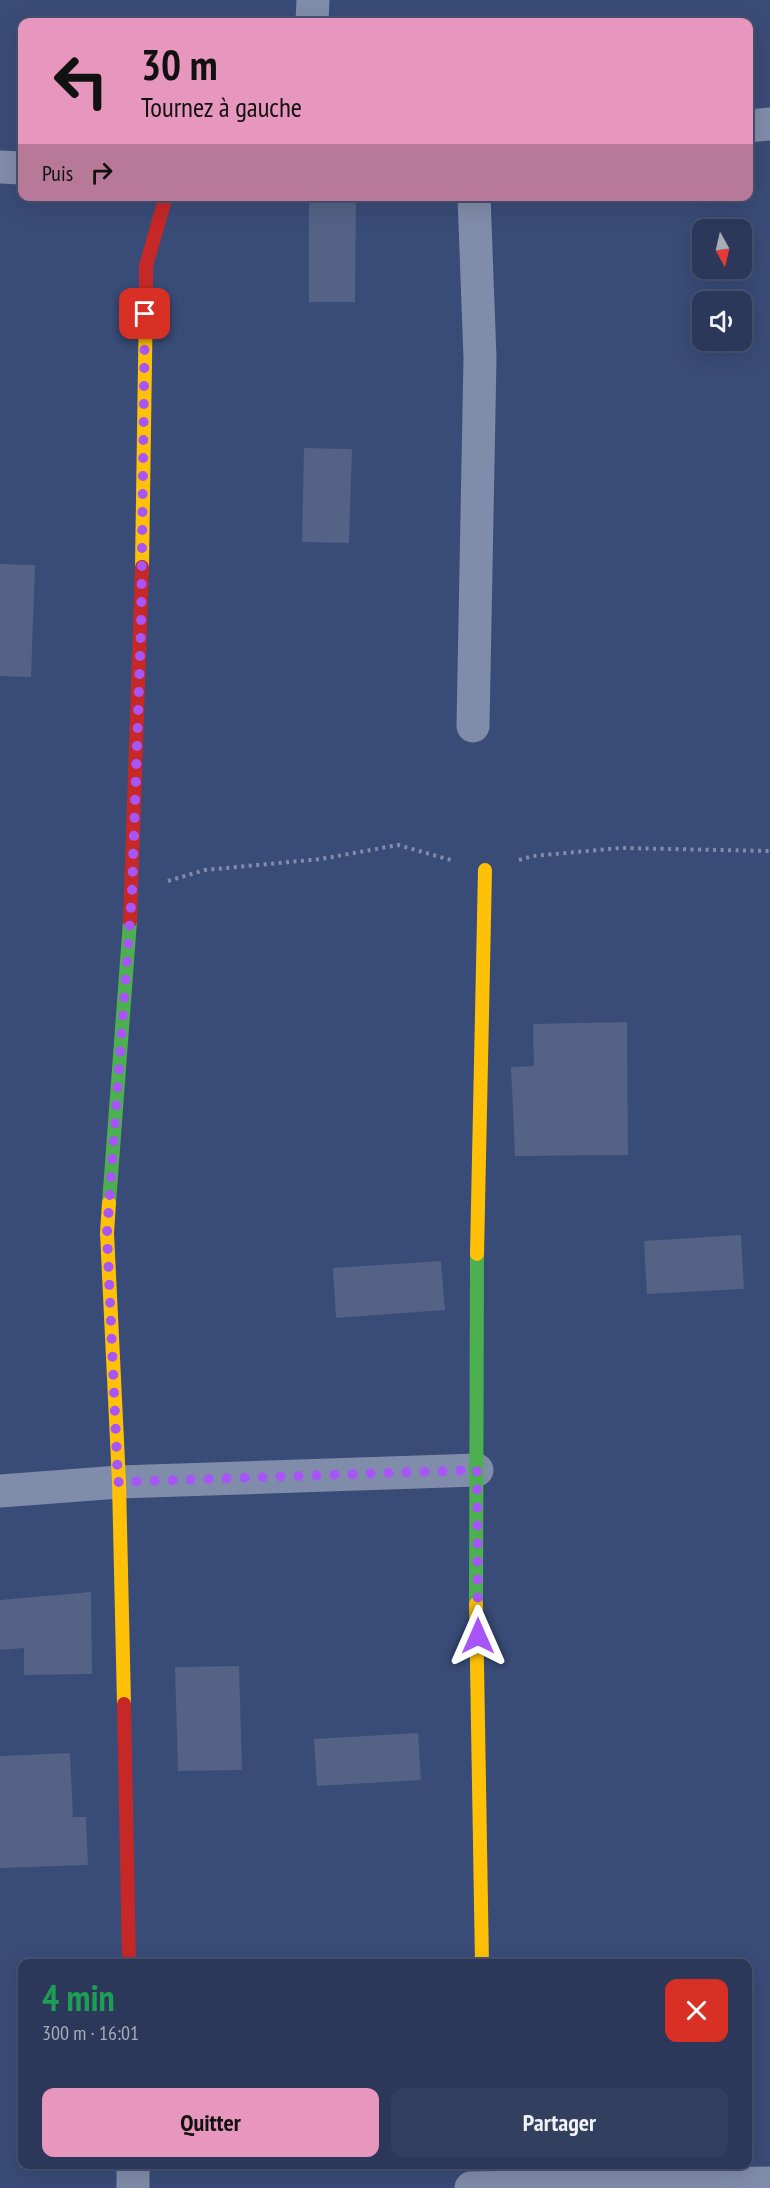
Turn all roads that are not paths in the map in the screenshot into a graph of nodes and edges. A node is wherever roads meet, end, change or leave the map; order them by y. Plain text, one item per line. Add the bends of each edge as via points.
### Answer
1 (314, 0) edge
2 (312, 18) edge
3 (770, 124) edge
4 (753, 126) edge
5 (0, 167) edge
6 (18, 168) edge
7 (165, 201) edge
8 (474, 201) edge
9 (473, 726) dead end
10 (485, 870) dead end
11 (477, 1470) junction
12 (118, 1482) junction
13 (0, 1491) edge
14 (129, 1959) edge
15 (482, 1959) edge
16 (133, 2169) edge
17 (484, 2182) edge
18 (770, 2183) edge
19 (133, 2188) edge

1 - 2 street
3 - 4 street
5 - 6 street
7 - 12 street via 146,266 132,892 107,1233
8 - 9 street via 480,357
10 - 11 street via 476,1194
11 - 12 street
11 - 15 street
12 - 13 street
12 - 14 street
16 - 19 street
17 - 18 street

